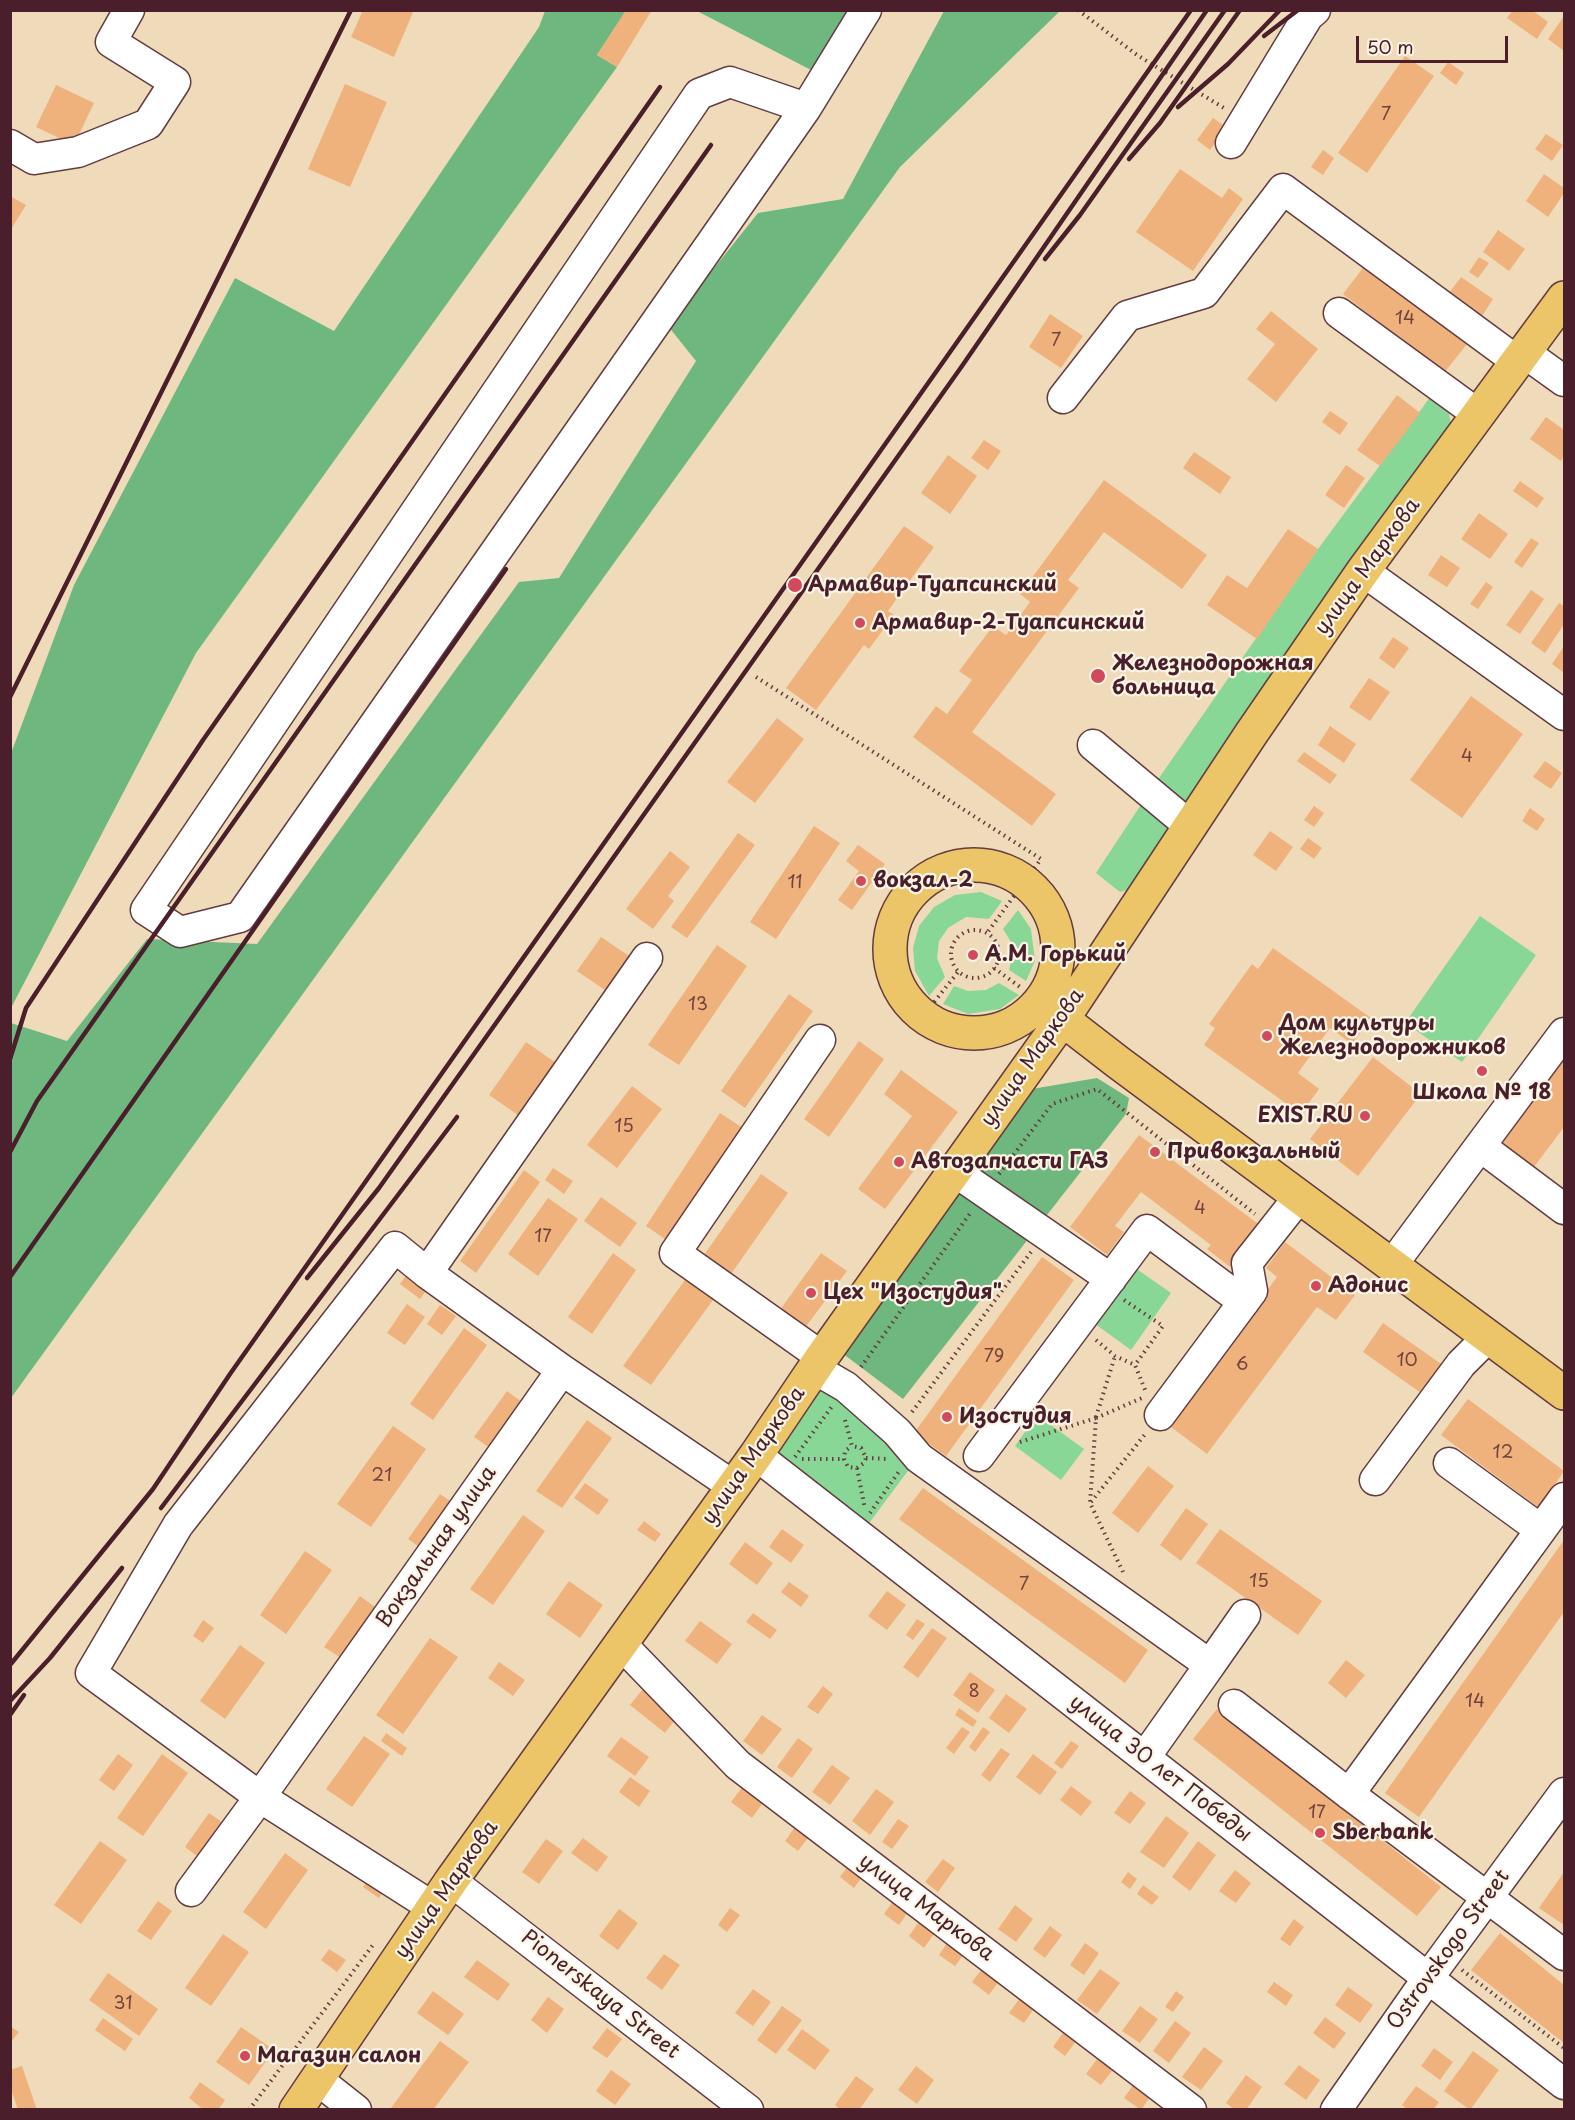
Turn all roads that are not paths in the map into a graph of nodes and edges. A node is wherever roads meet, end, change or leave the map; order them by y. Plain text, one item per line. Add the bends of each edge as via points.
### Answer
1 (129, 10) edge
2 (866, 10) edge
3 (1315, 10) edge
4 (806, 108) junction
5 (1238, 132) road end
6 (10, 145) edge
7 (1564, 298) edge
8 (1338, 313) dead end
9 (1522, 358) junction
10 (1564, 381) edge
11 (1063, 398) dead end
12 (1479, 415) junction
13 (1363, 571) junction
14 (1564, 715) edge
15 (1093, 745) dead end
16 (1190, 826) junction
17 (647, 958) dead end
18 (1051, 1011) junction
19 (1564, 1033) edge
20 (820, 1040) dead end
21 (1480, 1146) junction
22 (954, 1171) junction
23 (1299, 1197) junction
24 (1564, 1209) edge
25 (1392, 1265) junction
26 (427, 1273) junction
27 (1108, 1283) junction
28 (1244, 1302) junction
29 (1488, 1337) junction
30 (819, 1363) junction
31 (562, 1370) junction
32 (1564, 1393) edge
33 (1154, 1405) road end
34 (756, 1455) junction
35 (979, 1456) road end
36 (1449, 1463) dead end
37 (1375, 1479) dead end
38 (733, 1486) junction
39 (1564, 1498) edge
40 (1541, 1530) junction
41 (1245, 1616) dead end
42 (621, 1644) junction
43 (1210, 1665) junction
44 (1234, 1705) dead end
45 (1145, 1757) junction
46 (1564, 1793) edge
47 (1349, 1794) junction
48 (260, 1797) junction
49 (191, 1892) dead end
50 (443, 1894) junction
51 (1488, 1897) junction
52 (1564, 1956) edge
53 (1428, 1978) junction
54 (318, 2080) junction
55 (1564, 2084) edge
56 (296, 2109) edge
57 (356, 2109) edge
58 (748, 2109) edge
59 (1191, 2109) edge
60 (1336, 2109) edge

1 - 6 street via 111,42 175,82 148,124 78,152 34,159
2 - 4 street
3 - 5 street
4 - 4 street via 240,917 180,932 146,910 699,94 730,82
7 - 9 main road, улица Маркова
8 - 12 street
9 - 10 street
9 - 11 street via 1283,189 1204,293 1127,316
9 - 12 main road, улица Маркова
12 - 13 main road, улица Маркова
13 - 14 street
13 - 16 main road, улица Маркова
15 - 16 street
16 - 18 main road, улица Маркова
17 - 26 street
18 - 18 main road via 1058,938 1042,897 1026,881 1002,868 976,864 950,867 926,879 907,897 894,921 890,947 893,973 905,997 923,1016 946,1028 971,1033 997,1030
18 - 22 main road, улица Маркова
18 - 23 main road
19 - 21 street
20 - 30 street via 675,1253
21 - 24 street
21 - 25 street
22 - 27 street via 1045,1233
22 - 30 main road, улица Маркова
23 - 25 main road
23 - 28 street via 1247,1263 1252,1291
25 - 29 main road
26 - 31 street
26 - 48 street, Pionerskaya Street via 395,1247 178,1525 91,1673
27 - 28 street via 1147,1230
27 - 35 street
28 - 33 street
29 - 32 main road
29 - 37 street via 1461,1364
30 - 34 main road, улица Маркова
30 - 43 street via 846,1387 897,1446
31 - 38 street
31 - 48 street, Вокзальная улица
34 - 38 main road, улица Маркова
34 - 45 street, улица 30 лет Победы
36 - 40 street
38 - 42 main road, улица Маркова
39 - 40 street
40 - 47 street
41 - 43 street
42 - 50 main road, улица Маркова
42 - 59 street, улица Маркова via 738,1765
43 - 45 street
44 - 47 street
45 - 53 street, улица 30 лет Победы
46 - 51 street, Ostrovskogo Street
47 - 51 street
48 - 49 street, Вокзальная улица
48 - 50 street, Pionerskaya Street
50 - 54 main road, улица Маркова
50 - 58 street, Pionerskaya Street
51 - 52 street
51 - 53 street, Ostrovskogo Street
53 - 55 street, улица 30 лет Победы
53 - 60 street, Ostrovskogo Street
54 - 56 main road, улица Маркова
54 - 57 street

